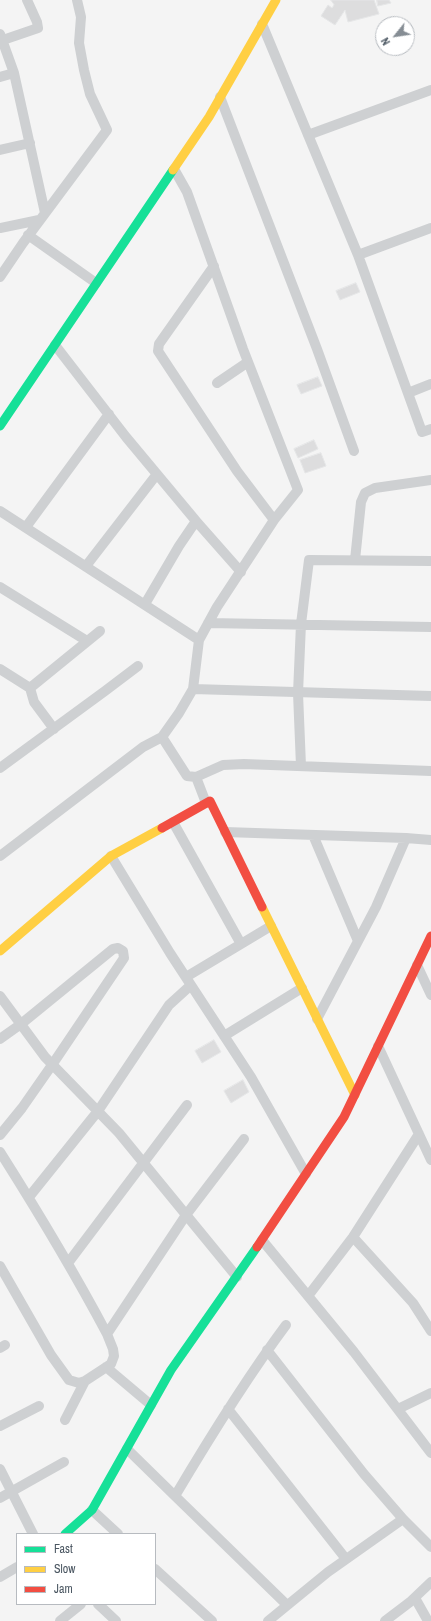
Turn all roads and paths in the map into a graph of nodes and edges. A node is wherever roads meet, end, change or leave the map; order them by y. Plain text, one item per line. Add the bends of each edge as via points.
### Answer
1 (27, 0) edge
2 (77, 0) edge
3 (276, 0) edge
4 (262, 24) junction
5 (1, 38) edge
6 (14, 73) junction
7 (0, 77) edge
8 (431, 90) edge
9 (220, 97) junction
10 (308, 135) junction
11 (30, 143) junction
12 (0, 150) edge
13 (174, 169) junction
14 (42, 217) junction
15 (0, 228) edge
16 (431, 228) edge
17 (28, 235) junction
18 (358, 255) junction
19 (214, 266) junction
20 (0, 277) edge
21 (96, 283) junction
22 (55, 345) junction
23 (248, 362) junction
24 (217, 383) dead end
25 (431, 384) edge
26 (408, 393) junction
27 (109, 414) junction
28 (0, 426) edge
29 (431, 429) edge
30 (354, 452) dead end
31 (157, 474) junction
32 (431, 480) edge
33 (0, 510) edge
34 (274, 520) junction
35 (196, 521) junction
36 (26, 527) junction
37 (355, 560) junction
38 (431, 561) edge
39 (86, 566) junction
40 (241, 572) junction
41 (0, 587) edge
42 (145, 604) junction
43 (208, 623) junction
44 (301, 624) junction
45 (431, 627) edge
46 (100, 631) dead end
47 (199, 640) junction
48 (87, 642) junction
49 (138, 666) dead end
50 (0, 669) edge
51 (30, 688) junction
52 (193, 689) junction
53 (298, 693) junction
54 (431, 696) edge
55 (54, 729) junction
56 (162, 737) junction
57 (302, 766) junction
58 (0, 768) edge
59 (431, 771) edge
60 (196, 777) junction
61 (206, 803) junction
62 (173, 822) junction
63 (225, 832) junction
64 (313, 835) junction
65 (406, 838) junction
66 (431, 840) edge
67 (2, 850) edge
68 (111, 856) junction
69 (271, 926) junction
70 (431, 936) edge
71 (358, 941) junction
72 (241, 944) junction
73 (0, 951) edge
74 (417, 965) junction
75 (188, 981) junction
76 (302, 988) junction
77 (431, 995) edge
78 (0, 996) edge
79 (317, 1019) junction
80 (20, 1024) junction
81 (224, 1036) junction
82 (0, 1039) edge
83 (378, 1046) junction
84 (52, 1065) junction
85 (355, 1095) junction
86 (187, 1105) dead end
87 (98, 1111) junction
88 (419, 1134) junction
89 (0, 1135) edge
90 (244, 1139) dead end
91 (0, 1152) edge
92 (431, 1160) edge
93 (144, 1163) junction
94 (9, 1166) junction
95 (0, 1172) edge
96 (306, 1174) junction
97 (29, 1197) junction
98 (186, 1215) junction
99 (353, 1237) junction
100 (262, 1240) junction
101 (68, 1263) junction
102 (0, 1266) edge
103 (237, 1277) junction
104 (308, 1296) junction
105 (286, 1325) dead end
106 (431, 1331) edge
107 (107, 1334) junction
108 (267, 1350) junction
109 (106, 1367) junction
110 (85, 1381) junction
111 (431, 1393) edge
112 (151, 1405) junction
113 (40, 1406) dead end
114 (228, 1409) junction
115 (398, 1409) junction
116 (65, 1420) dead end
117 (0, 1426) edge
118 (126, 1449) junction
119 (431, 1453) edge
120 (64, 1462) dead end
121 (0, 1469) edge
122 (12, 1492) junction
123 (175, 1496) junction
124 (0, 1498) edge
125 (92, 1510) junction
126 (403, 1519) junction
127 (32, 1533) edge
128 (66, 1533) edge
129 (117, 1533) edge
130 (431, 1547) edge
131 (346, 1559) junction
132 (16, 1568) edge
133 (156, 1570) edge
134 (0, 1577) edge
135 (431, 1582) edge
136 (415, 1598) junction
137 (80, 1605) edge
138 (99, 1605) edge
139 (287, 1606) junction
140 (60, 1621) edge
141 (116, 1621) edge
142 (212, 1621) edge
143 (268, 1621) edge
144 (385, 1621) edge
145 (428, 1621) edge

1 - 5 street via 38,28
2 - 14 street via 81,17 79,43 84,70 90,94 107,130
3 - 4 street
4 - 9 street
4 - 10 street
5 - 6 street
6 - 7 street
6 - 11 street
8 - 10 street
9 - 13 street
9 - 30 street
10 - 18 street
11 - 12 street
11 - 14 street
13 - 19 street via 187,192
13 - 21 street
14 - 15 street
14 - 17 street
16 - 18 street
17 - 20 street
17 - 21 street
18 - 26 street
19 - 23 street
19 - 34 street via 159,344 158,351 237,471
21 - 22 street
22 - 27 street
22 - 28 street
23 - 24 street
23 - 34 street via 298,490
25 - 26 street
26 - 29 street via 422,432
27 - 31 street
27 - 36 street
31 - 35 street
31 - 39 street
32 - 37 street via 375,488 365,493 361,502
33 - 36 street
34 - 40 street
35 - 40 street
35 - 42 street
36 - 39 street
37 - 38 street
37 - 44 street via 308,560
39 - 42 street
40 - 43 street
41 - 48 street
42 - 47 street
43 - 44 street
43 - 47 street
44 - 45 street
44 - 53 street
46 - 48 street
47 - 52 street
48 - 51 street
49 - 55 street
50 - 51 street
51 - 55 street via 34,702
52 - 53 street
52 - 56 street
53 - 54 street
53 - 57 street
55 - 58 street
56 - 60 street via 187,776
56 - 67 street via 143,747
57 - 59 street
57 - 60 street via 223,765
60 - 61 street
61 - 62 street
61 - 63 street via 210,801
62 - 68 street
62 - 72 street
63 - 64 street
63 - 69 street
64 - 65 street
64 - 71 street
65 - 66 street
65 - 71 street
68 - 73 street
68 - 75 street
69 - 72 street
69 - 76 street
70 - 74 street
71 - 79 street
72 - 75 street
74 - 77 street
74 - 83 street
75 - 81 street
75 - 87 street
76 - 79 street
76 - 81 street
78 - 80 street
79 - 85 street
80 - 82 street
80 - 84 street
80 - 84 street via 113,949 123,951 124,958
81 - 96 street via 251,1077
83 - 85 street
83 - 88 street
84 - 87 street
84 - 89 street
85 - 96 street via 344,1117
86 - 93 street
87 - 93 street
87 - 97 street
88 - 92 street
88 - 99 street
90 - 98 street
91 - 94 street
93 - 98 street
93 - 101 street
94 - 95 street
94 - 97 street
96 - 100 street
97 - 101 street
98 - 103 street
98 - 107 street
99 - 104 street
99 - 106 street via 413,1303
100 - 103 street
100 - 104 street
101 - 107 street
102 - 110 street via 51,1355 69,1380 79,1383
103 - 112 street via 171,1370
104 - 115 street
105 - 108 street
107 - 109 street via 114,1356 111,1364
108 - 114 street
108 - 126 street via 364,1474
109 - 110 street
109 - 112 street
110 - 116 street
111 - 115 street
112 - 118 street
113 - 117 street
114 - 123 street
114 - 131 street
115 - 119 street
118 - 123 street
118 - 125 street
120 - 122 street
121 - 122 street
122 - 124 street
122 - 127 street
123 - 139 street
125 - 128 street
125 - 129 street
126 - 130 street
126 - 131 street
131 - 139 street
132 - 134 street
133 - 142 street
135 - 136 street
136 - 144 street
136 - 145 street
137 - 140 street
138 - 141 street
139 - 143 street

